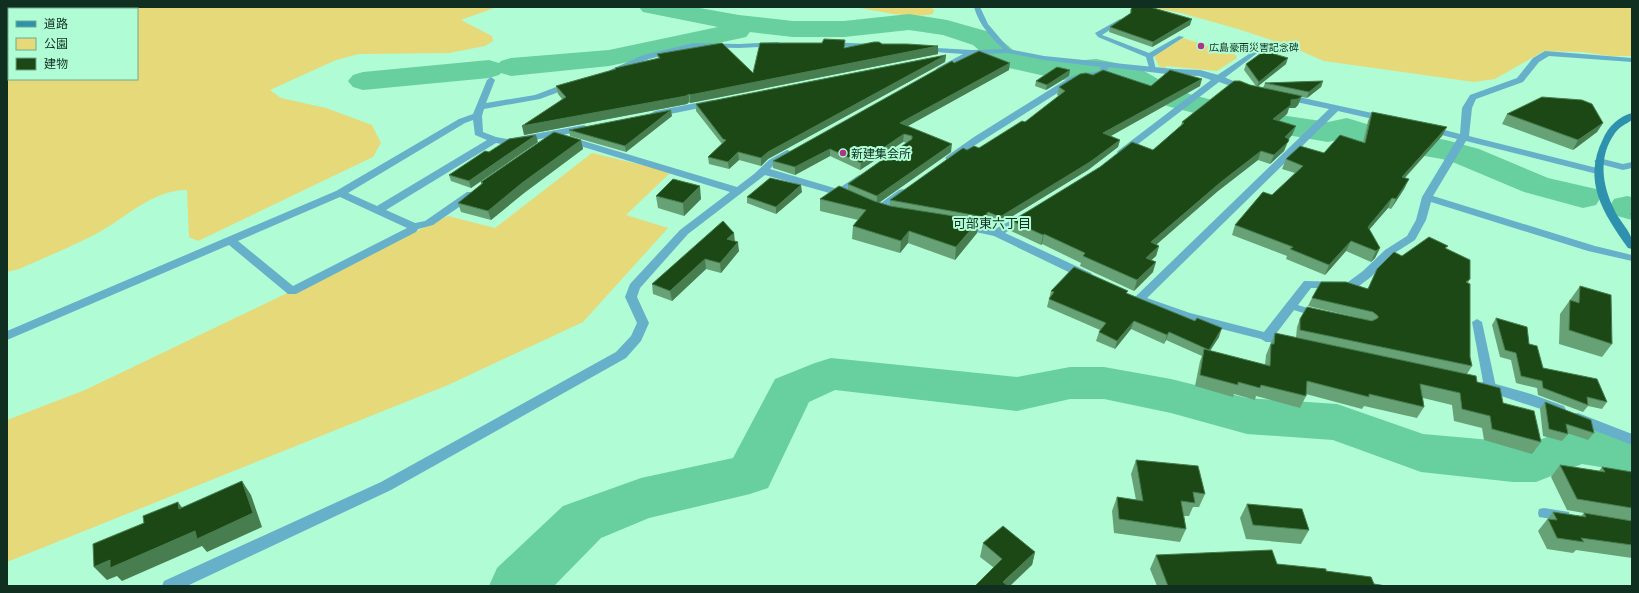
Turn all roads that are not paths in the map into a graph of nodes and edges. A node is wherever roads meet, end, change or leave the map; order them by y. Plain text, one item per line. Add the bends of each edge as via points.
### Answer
1 (977, 7) edge
2 (1127, 16) edge
3 (1180, 37) dead end
4 (783, 44) edge
5 (819, 44) edge
6 (880, 46) edge
7 (916, 49) edge
8 (1001, 51) junction
9 (1257, 51) dead end
10 (972, 52) junction
11 (1149, 56) junction
12 (933, 60) edge
13 (1632, 60) edge
14 (1104, 68) junction
15 (1152, 70) junction
16 (604, 74) edge
17 (930, 75) edge
18 (1219, 78) junction
19 (491, 80) dead end
20 (581, 81) edge
21 (1257, 92) edge
22 (1273, 95) edge
23 (723, 101) edge
24 (1336, 108) junction
25 (479, 112) junction
26 (645, 116) edge
27 (1632, 116) edge
28 (1396, 121) edge
29 (1419, 126) edge
30 (591, 127) edge
31 (552, 135) junction
32 (1464, 136) junction
33 (494, 140) junction
34 (538, 148) edge
35 (792, 150) edge
36 (1111, 160) edge
37 (1632, 165) edge
38 (940, 166) edge
39 (1598, 166) junction
40 (869, 171) edge
41 (762, 172) junction
42 (480, 188) edge
43 (909, 188) edge
44 (738, 191) junction
45 (837, 192) junction
46 (340, 193) junction
47 (1427, 197) junction
48 (378, 210) junction
49 (878, 210) junction
50 (1035, 210) edge
51 (894, 216) edge
52 (947, 224) edge
53 (414, 227) junction
54 (997, 234) junction
55 (231, 241) junction
56 (1632, 246) edge
57 (1632, 258) edge
58 (1095, 280) edge
59 (1291, 306) junction
60 (1326, 316) edge
61 (1477, 322) dead end
62 (7, 336) edge
63 (1266, 338) junction
64 (1300, 345) edge
65 (1474, 384) edge
66 (1490, 387) junction
67 (1632, 440) edge
68 (1544, 513) dead end
69 (1573, 518) edge
70 (170, 586) edge

1 - 8 lane
2 - 11 lane via 1098,33
3 - 11 lane
4 - 16 street via 694,45 646,57
5 - 6 street
7 - 10 street
8 - 10 street
8 - 14 street
9 - 18 lane
10 - 12 street
10 - 17 street
11 - 15 lane
13 - 32 street via 1548,53 1536,60 1520,80 1473,97 1467,108
14 - 15 street
14 - 38 street via 1102,73 1075,78 977,139
15 - 18 street via 1200,73
18 - 21 street
18 - 36 street
19 - 25 street
20 - 25 street via 536,97
22 - 24 street
23 - 26 street
24 - 28 street
24 - 63 street via 1134,298 1186,316
25 - 33 street via 478,133
25 - 46 street
27 - 39 street via 1612,130 1601,150
29 - 32 street
30 - 31 street
31 - 33 street via 507,142
31 - 34 street via 551,139
31 - 44 street
32 - 39 street
32 - 47 street
33 - 48 street
35 - 41 street via 772,162
37 - 39 street
39 - 56 street via 1600,189 1616,224
40 - 45 lane
41 - 44 street
41 - 45 street
42 - 53 street via 429,223
43 - 49 street
44 - 70 street via 684,232 634,287 630,297 643,323 638,338 621,355 386,486
45 - 49 street
46 - 48 street
46 - 55 street
47 - 57 street via 1592,249
47 - 59 street via 1421,220 1412,238 1389,252 1351,286 1308,284
48 - 53 street
49 - 51 street
50 - 54 street
52 - 54 street
53 - 55 street via 292,291
54 - 58 street
55 - 62 street
59 - 60 lane
59 - 63 street
61 - 66 lane
63 - 64 street
65 - 66 street
66 - 67 street via 1526,398
68 - 69 lane

